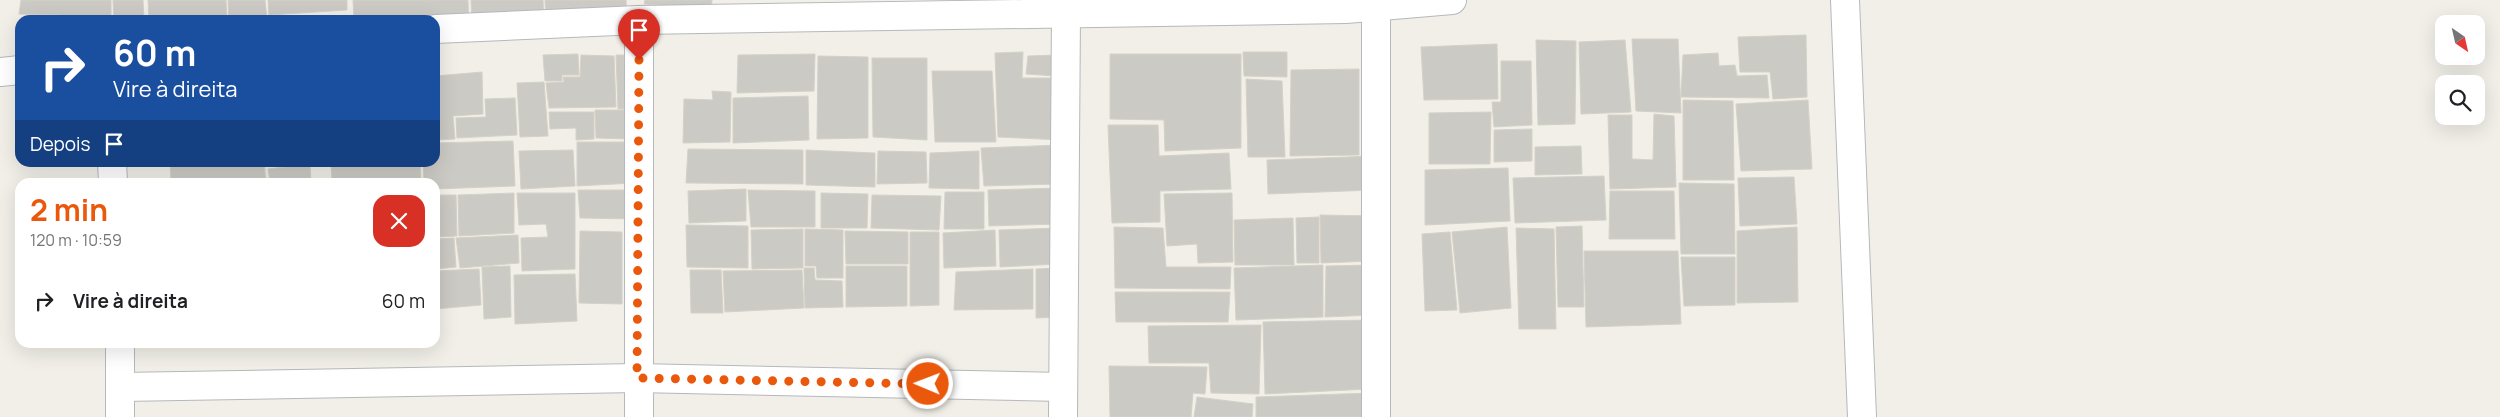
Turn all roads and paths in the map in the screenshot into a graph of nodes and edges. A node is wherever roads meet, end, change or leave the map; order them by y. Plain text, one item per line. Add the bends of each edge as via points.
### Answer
1 (1452, 0) edge
2 (1845, 0) edge
3 (1346, 4) edge
4 (1376, 6) junction
5 (987, 7) edge
6 (1066, 14) junction
7 (639, 20) junction
8 (440, 29) edge
9 (15, 70) edge
10 (0, 72) edge
11 (120, 348) edge
12 (637, 378) junction
13 (121, 387) junction
14 (1063, 387) junction
15 (120, 417) edge
16 (639, 417) edge
17 (1063, 417) edge
18 (1376, 417) edge
19 (1862, 417) edge

1 - 4 street
2 - 19 street
3 - 4 street
3 - 6 street
4 - 18 street
5 - 6 street
5 - 7 street
6 - 14 street
7 - 8 street
7 - 12 street
9 - 10 street
11 - 13 street
12 - 13 street
12 - 14 street
12 - 16 street
13 - 15 street
14 - 17 street

